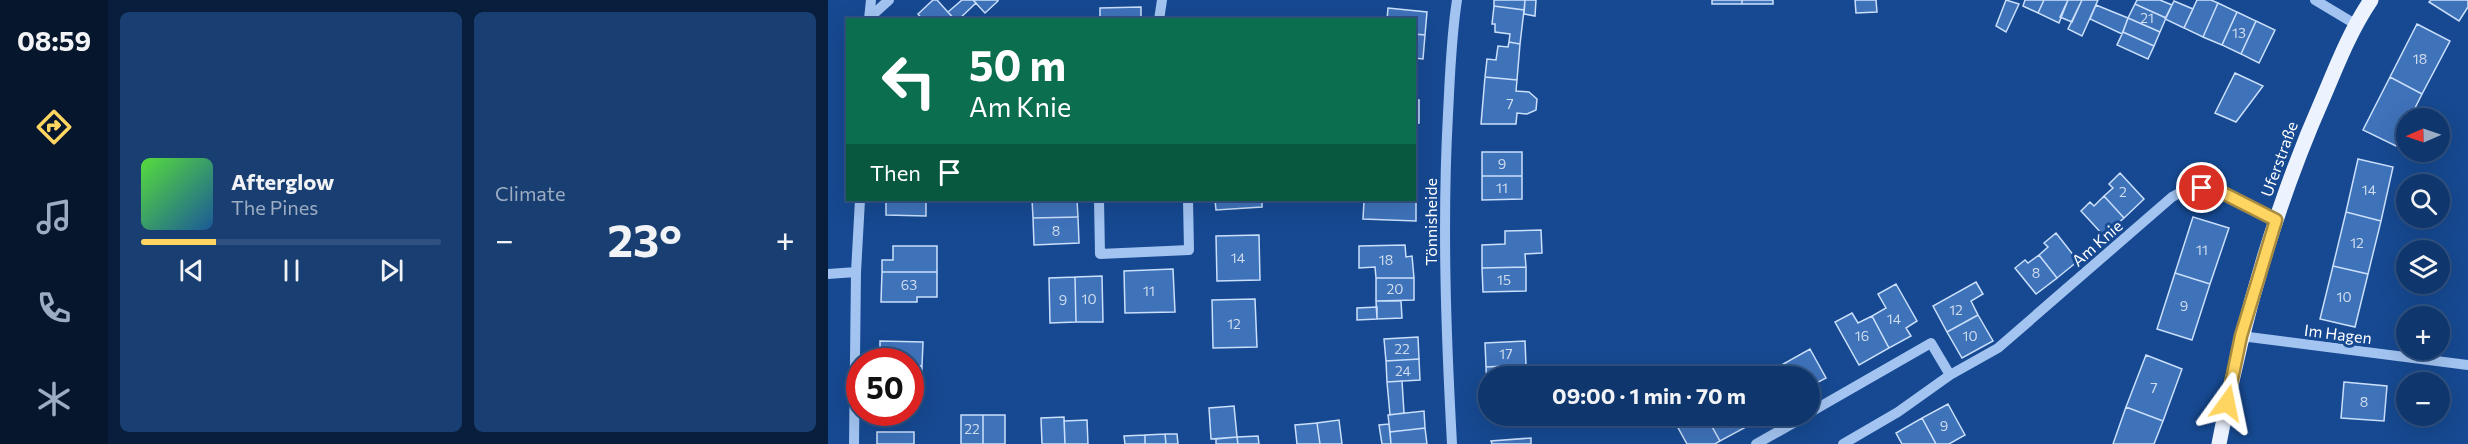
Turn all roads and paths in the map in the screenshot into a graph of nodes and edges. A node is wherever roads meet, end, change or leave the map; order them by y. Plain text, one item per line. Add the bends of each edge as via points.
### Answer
1 (871, 0) edge
2 (889, 0) edge
3 (1162, 0) edge
4 (1458, 0) edge
5 (2314, 0) edge
6 (2371, 0) edge
7 (869, 18) edge
8 (870, 18) edge
9 (1159, 18) edge
10 (2355, 24) junction
11 (860, 201) edge
12 (1099, 201) edge
13 (1188, 201) edge
14 (2276, 220) junction
15 (856, 272) junction
16 (828, 274) edge
17 (2241, 336) junction
18 (2468, 365) edge
19 (1950, 375) junction
20 (1820, 407) edge
21 (1788, 426) edge
22 (854, 444) edge
23 (1452, 444) edge
24 (1756, 444) edge
25 (1843, 444) edge
26 (2219, 444) edge

1 - 7 street
2 - 8 street
3 - 9 street
4 - 23 street, Tönnisheide via 1446,166 1445,315
5 - 10 street
6 - 10 main road, Uferstraße
10 - 14 main road, Uferstraße
11 - 15 street
12 - 13 street via 1100,254 1189,250
14 - 17 main road, Uferstraße
14 - 19 street, Am Knie via 2219,191 2187,189 2172,197 1998,348
15 - 16 street
15 - 22 street
17 - 18 street, Im Hagen
17 - 26 main road, Uferstraße
19 - 20 street via 1931,343
19 - 25 street, Am Knie
21 - 24 street

